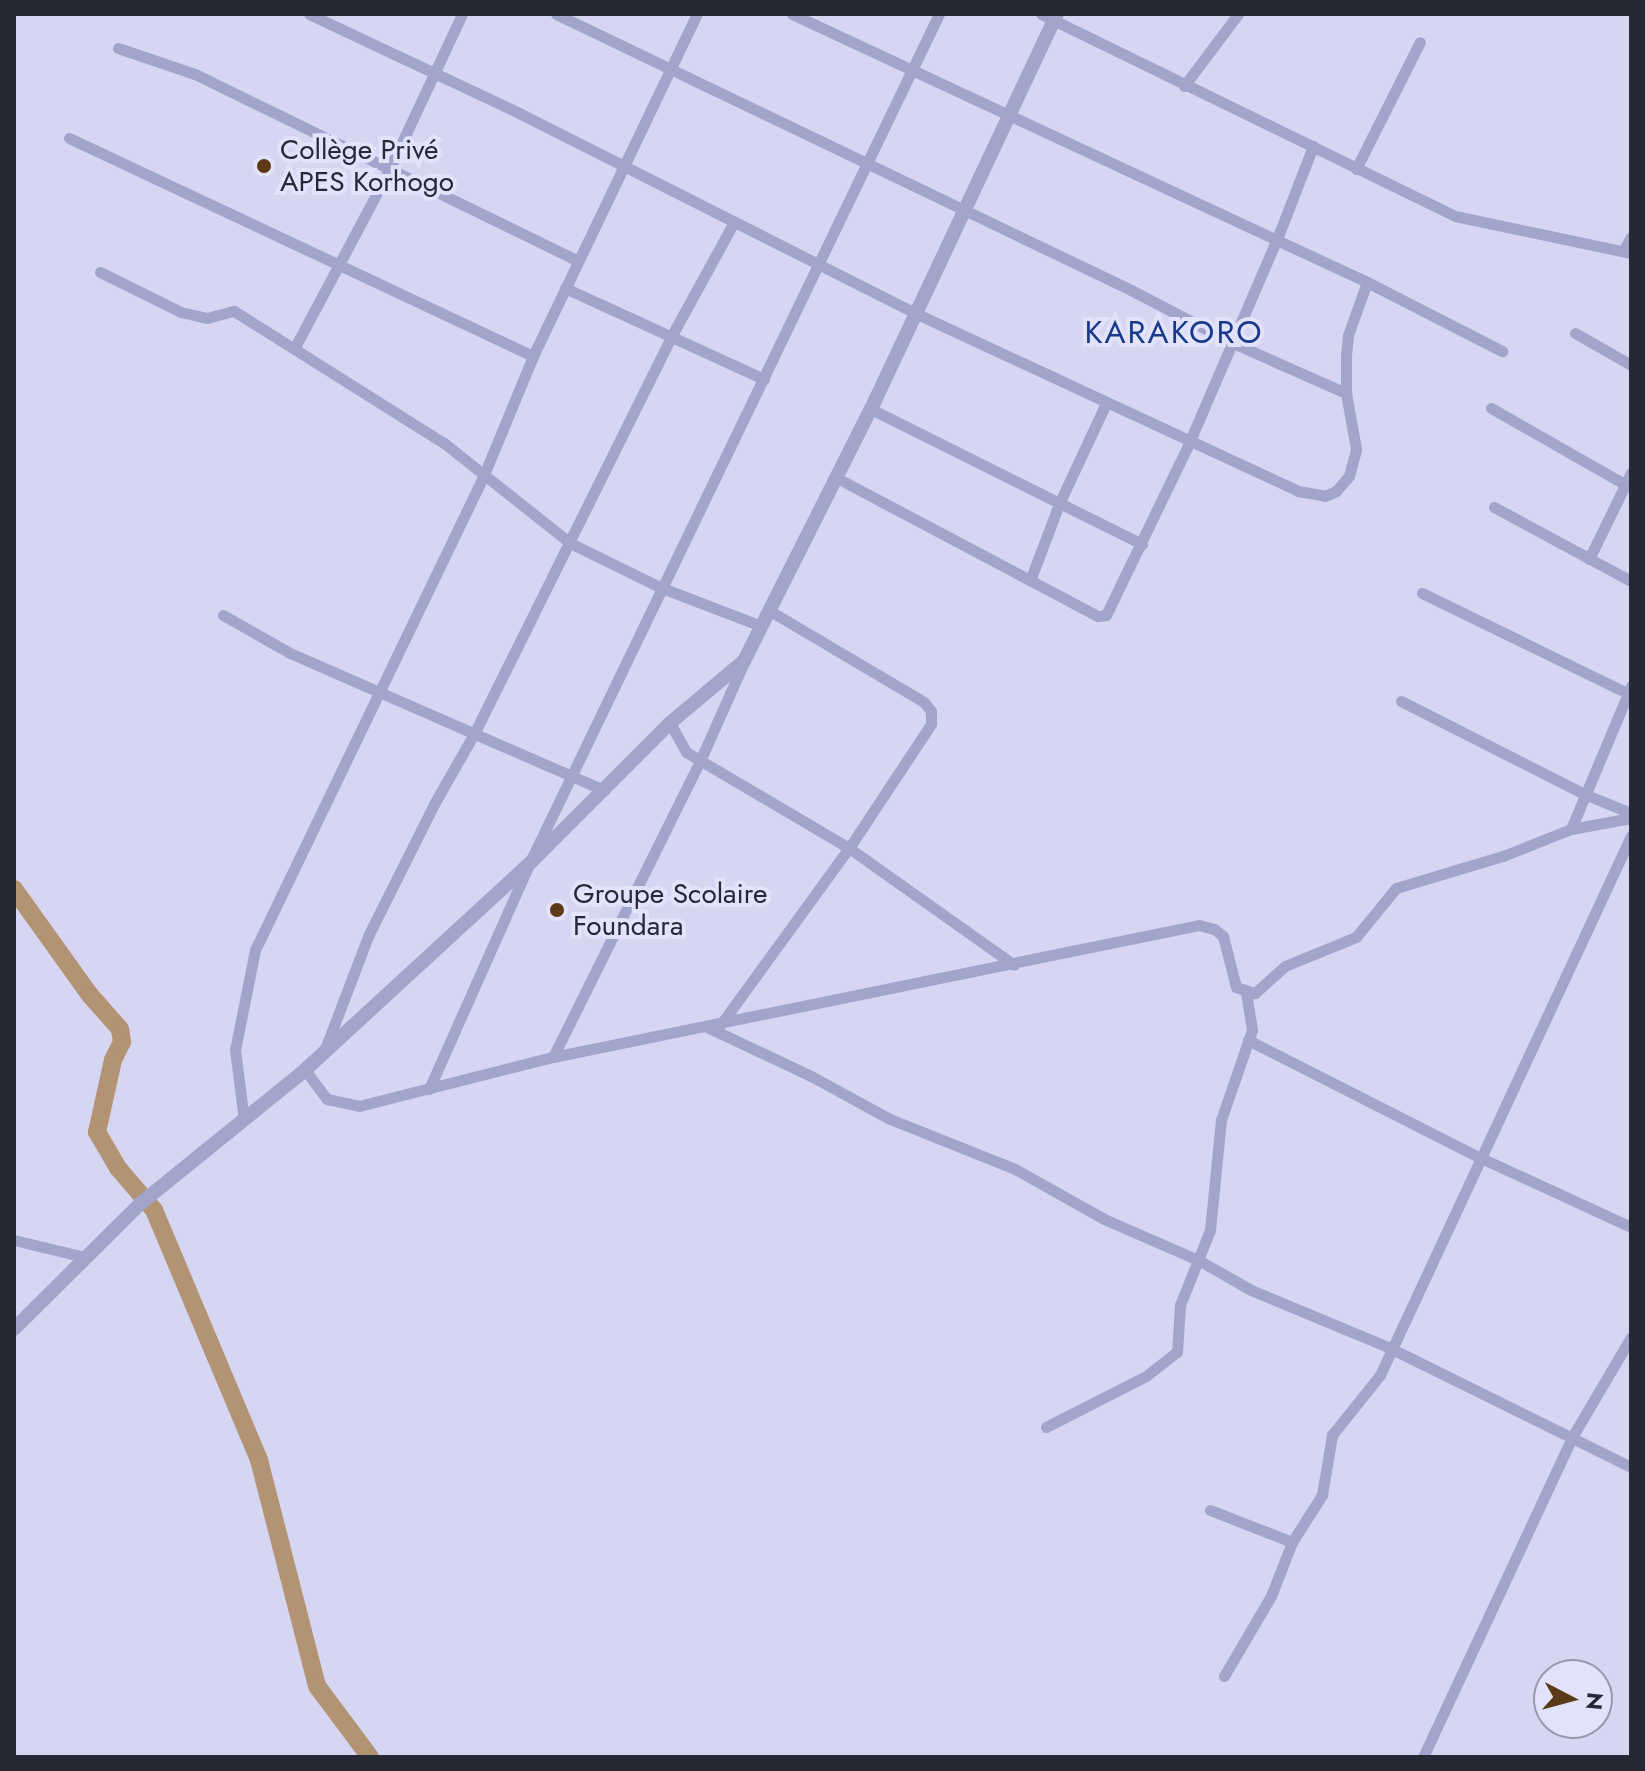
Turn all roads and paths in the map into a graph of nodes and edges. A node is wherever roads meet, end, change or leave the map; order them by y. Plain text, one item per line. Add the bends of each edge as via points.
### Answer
1 (309, 14) edge
2 (462, 14) edge
3 (556, 14) edge
4 (697, 14) edge
5 (792, 14) edge
6 (939, 14) edge
7 (1238, 14) edge
8 (1051, 16) edge
9 (1420, 42) dead end
10 (118, 48) dead end
11 (672, 71) junction
12 (912, 71) junction
13 (433, 75) junction
14 (1184, 86) junction
15 (1011, 113) junction
16 (69, 138) dead end
17 (1313, 146) junction
18 (866, 164) junction
19 (624, 167) junction
20 (1356, 169) junction
21 (389, 170) junction
22 (966, 212) junction
23 (734, 222) junction
24 (1631, 237) edge
25 (1277, 239) junction
26 (1628, 251) edge
27 (578, 261) junction
28 (339, 264) junction
29 (819, 265) junction
30 (100, 272) dead end
31 (1367, 282) junction
32 (565, 288) junction
33 (915, 313) junction
34 (1575, 333) dead end
35 (671, 337) junction
36 (1233, 343) junction
37 (294, 349) junction
38 (1502, 351) dead end
39 (533, 356) junction
40 (1631, 365) edge
41 (764, 379) junction
42 (1346, 393) junction
43 (1106, 403) junction
44 (1491, 408) dead end
45 (871, 409) junction
46 (1189, 443) junction
47 (1631, 473) edge
48 (483, 477) junction
49 (837, 478) junction
50 (1628, 486) edge
51 (1059, 504) junction
52 (1494, 507) dead end
53 (570, 543) junction
54 (1142, 544) junction
55 (1589, 559) junction
56 (1031, 578) junction
57 (1631, 581) edge
58 (662, 588) junction
59 (1422, 593) dead end
60 (770, 611) junction
61 (223, 615) dead end
62 (761, 626) junction
63 (744, 661) junction
64 (378, 690) junction
65 (1630, 691) edge
66 (1401, 701) dead end
67 (670, 723) junction
68 (474, 734) junction
69 (700, 761) junction
70 (572, 775) junction
71 (604, 790) junction
72 (1584, 794) junction
73 (1631, 816) edge
74 (1571, 829) junction
75 (1631, 836) edge
76 (849, 848) junction
77 (529, 864) junction
78 (1014, 965) junction
79 (1246, 992) junction
80 (721, 1024) junction
81 (706, 1027) junction
82 (1248, 1040) junction
83 (324, 1053) junction
84 (553, 1057) junction
85 (305, 1070) junction
86 (429, 1089) junction
87 (244, 1120) junction
88 (1481, 1158) junction
89 (1631, 1227) edge
90 (14, 1240) edge
91 (85, 1257) junction
92 (1200, 1261) junction
93 (14, 1329) edge
94 (1631, 1337) edge
95 (1390, 1348) junction
96 (1046, 1427) dead end
97 (1571, 1439) junction
98 (1631, 1467) edge
99 (1210, 1510) dead end
100 (1292, 1542) junction
101 (1224, 1676) dead end
102 (1423, 1757) edge

1 - 13 street
2 - 13 street
3 - 11 street
4 - 11 street
5 - 12 street
6 - 12 street
7 - 14 street
8 - 14 street
8 - 15 street
9 - 20 street
10 - 21 street via 195,74
11 - 18 street
11 - 19 street
12 - 15 street
12 - 18 street
13 - 19 street
13 - 21 street
14 - 17 street
15 - 22 street
15 - 25 street
16 - 28 street
17 - 20 street
17 - 25 street
18 - 22 street
18 - 29 street
19 - 23 street
19 - 27 street
20 - 26 street via 1455,216
21 - 27 street
21 - 28 street
22 - 33 street
22 - 36 street
23 - 29 street
23 - 35 street
24 - 26 street
25 - 31 street
25 - 36 street
27 - 32 street
28 - 37 street
28 - 39 street
29 - 33 street
29 - 41 street
30 - 37 street via 181,312 207,318 234,311
31 - 38 street
31 - 42 street via 1348,335
32 - 35 street
32 - 39 street
33 - 43 street
33 - 45 street
34 - 40 street
35 - 41 street
35 - 53 street
36 - 42 street
36 - 46 street
37 - 48 street via 444,443
39 - 48 street
41 - 58 street
42 - 46 street via 1356,449 1349,476 1325,496 1298,491
43 - 46 street
43 - 51 street
44 - 50 street
45 - 49 street
45 - 51 street
46 - 54 street
47 - 50 street
48 - 53 street
48 - 64 street
49 - 56 street
49 - 60 street
50 - 55 street
51 - 54 street
51 - 56 street
52 - 55 street
53 - 58 street
53 - 68 street
54 - 56 street via 1106,615 1098,616
55 - 57 street
58 - 62 street
58 - 70 street
59 - 65 street
60 - 62 street
60 - 76 street via 931,711 931,724
61 - 64 street via 290,653
62 - 63 street
63 - 67 street
63 - 69 street
64 - 68 street
64 - 87 street via 255,950 235,1050
65 - 72 street
66 - 72 street
67 - 69 street via 686,752
67 - 71 street
68 - 70 street
68 - 83 street via 369,934
69 - 76 street
69 - 84 street
70 - 71 street
70 - 77 street
71 - 77 street
72 - 73 street
72 - 74 street
73 - 74 street
74 - 79 street via 1396,888 1356,937 1285,966 1255,993
75 - 88 street
76 - 78 street
76 - 80 street
77 - 83 street
77 - 86 street
78 - 79 street via 1199,925 1223,936 1236,987
78 - 80 street
79 - 82 street via 1252,1018
80 - 81 street
81 - 84 street
81 - 92 street via 890,1119 1015,1169 1104,1219
82 - 88 street
82 - 92 street via 1221,1120 1215,1198
83 - 85 street
84 - 86 street
85 - 86 street via 327,1099 342,1105 359,1106
85 - 87 street
87 - 91 street via 145,1200
88 - 89 street
88 - 95 street
90 - 91 street
91 - 93 street
92 - 95 street via 1251,1290
92 - 96 street via 1180,1305 1177,1352 1146,1376
94 - 97 street
95 - 97 street
95 - 100 street via 1380,1375 1332,1435 1322,1495
97 - 98 street
97 - 102 street
99 - 100 street
100 - 101 street via 1271,1596

